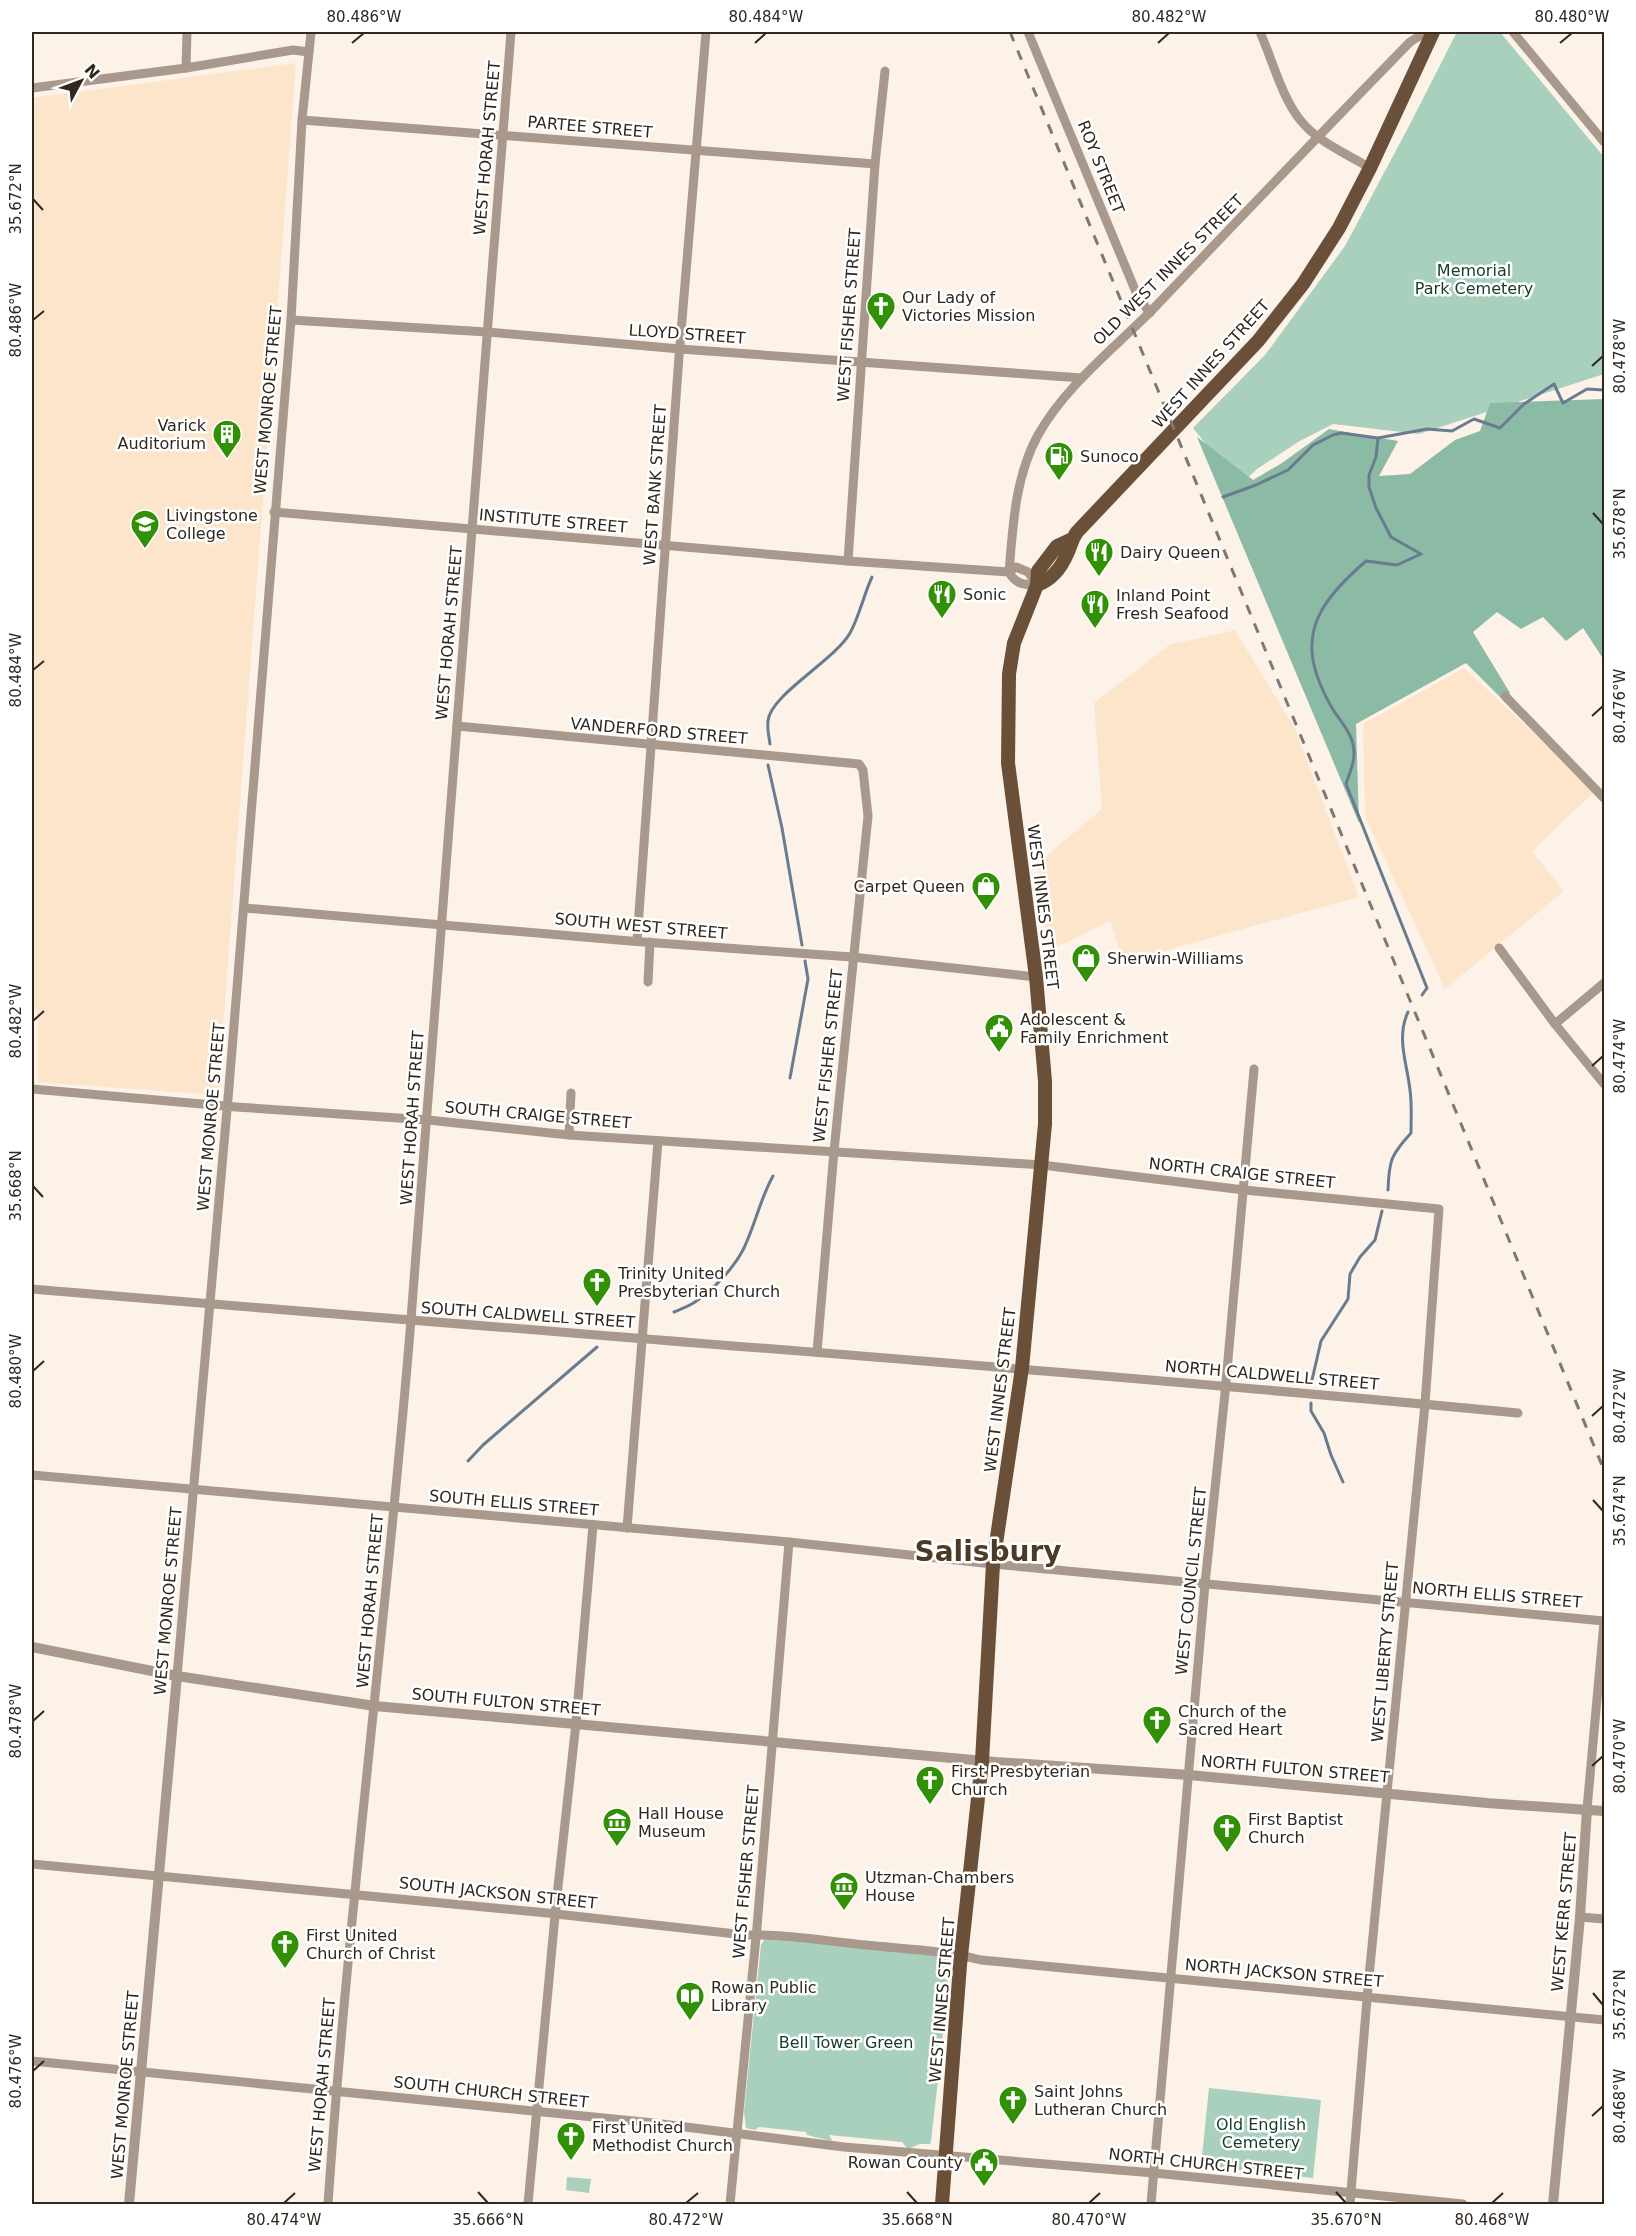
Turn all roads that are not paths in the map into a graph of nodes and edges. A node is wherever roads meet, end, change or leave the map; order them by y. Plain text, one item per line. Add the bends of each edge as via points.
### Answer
1 (187, 32) edge
2 (310, 32) edge
3 (511, 32) edge
4 (705, 32) edge
5 (1028, 32) edge
6 (1260, 32) edge
7 (1426, 32) edge
8 (1433, 32) edge
9 (1513, 32) edge
10 (309, 52) junction
11 (186, 68) junction
12 (885, 71) dead end
13 (32, 88) edge
14 (302, 120) junction
15 (503, 135) junction
16 (1318, 137) junction
17 (1605, 142) edge
18 (696, 152) junction
19 (875, 165) junction
20 (1370, 168) junction
21 (1150, 313) junction
22 (291, 320) junction
23 (487, 332) junction
24 (680, 350) junction
25 (861, 361) junction
26 (1082, 378) junction
27 (274, 512) junction
28 (472, 529) junction
29 (665, 545) junction
30 (848, 561) junction
31 (1009, 572) junction
32 (1037, 585) junction
33 (1505, 696) dead end
34 (457, 726) junction
35 (651, 746) junction
36 (859, 764) joint
37 (1605, 798) edge
38 (244, 908) junction
39 (441, 924) junction
40 (636, 941) junction
41 (650, 942) junction
42 (1499, 948) dead end
43 (852, 957) junction
44 (1036, 976) junction
45 (648, 982) dead end
46 (1605, 983) edge
47 (1555, 1024) junction
48 (1254, 1069) dead end
49 (1605, 1084) edge
50 (32, 1089) edge
51 (571, 1093) dead end
52 (228, 1106) junction
53 (428, 1120) junction
54 (569, 1135) junction
55 (658, 1141) junction
56 (834, 1151) junction
57 (1042, 1165) junction
58 (1244, 1190) junction
59 (1439, 1209) joint
60 (32, 1289) edge
61 (209, 1304) junction
62 (410, 1321) junction
63 (641, 1339) junction
64 (817, 1352) junction
65 (1022, 1368) junction
66 (1226, 1387) junction
67 (1425, 1404) junction
68 (1518, 1413) dead end
69 (32, 1475) edge
70 (192, 1490) junction
71 (394, 1507) junction
72 (593, 1525) junction
73 (627, 1528) junction
74 (789, 1542) junction
75 (993, 1564) junction
76 (1205, 1584) junction
77 (1404, 1602) junction
78 (1605, 1621) edge
79 (32, 1647) edge
80 (177, 1676) junction
81 (375, 1706) junction
82 (576, 1723) junction
83 (773, 1741) junction
84 (982, 1761) junction
85 (1189, 1775) junction
86 (1387, 1792) junction
87 (1587, 1809) junction
88 (1605, 1811) edge
89 (32, 1864) edge
90 (158, 1875) junction
91 (355, 1894) junction
92 (555, 1913) junction
93 (1580, 1917) junction
94 (1605, 1919) edge
95 (757, 1935) junction
96 (962, 1955) junction
97 (1171, 1977) junction
98 (1367, 1995) junction
99 (1570, 2016) junction
100 (1605, 2020) edge
101 (32, 2061) edge
102 (142, 2071) junction
103 (336, 2092) junction
104 (538, 2112) junction
105 (737, 2133) junction
106 (946, 2156) junction
107 (1154, 2173) junction
108 (1351, 2200) edge
109 (129, 2205) edge
110 (328, 2205) edge
111 (528, 2205) edge
112 (730, 2205) edge
113 (942, 2205) edge
114 (1151, 2205) edge
115 (1463, 2205) edge
116 (1553, 2205) edge

1 - 11 street
2 - 10 street, WEST MONROE STREET
3 - 15 street, WEST HORAH STREET
4 - 18 street, WEST BANK STREET
5 - 21 street, ROY STREET via 1138,297
6 - 16 street via 1292,107 1301,122
7 - 16 street, OLD WEST INNES STREET via 1410,42
8 - 20 main road, WEST INNES STREET
9 - 17 street
10 - 11 street via 293,50
10 - 14 street, WEST MONROE STREET
11 - 13 street
12 - 19 street, WEST FISHER STREET
14 - 15 street, PARTEE STREET
14 - 22 street, WEST MONROE STREET
15 - 18 street, PARTEE STREET
15 - 23 street, WEST HORAH STREET
16 - 20 street
16 - 21 street, OLD WEST INNES STREET
18 - 19 street, PARTEE STREET
18 - 24 street, WEST BANK STREET
19 - 25 street, WEST FISHER STREET
20 - 32 main road, WEST INNES STREET via 1339,228 1303,284 1258,341 1070,540 1068,554 1054,575
21 - 26 street, OLD WEST INNES STREET
22 - 23 street, LLOYD STREET
22 - 27 street, WEST MONROE STREET
23 - 24 street, LLOYD STREET
23 - 28 street, WEST HORAH STREET
24 - 25 street, LLOYD STREET
24 - 29 street, WEST BANK STREET
25 - 26 street, LLOYD STREET
25 - 30 street, WEST FISHER STREET
26 - 31 street, OLD WEST INNES STREET via 1038,435 1024,469
27 - 28 street, INSTITUTE STREET
27 - 38 street, WEST MONROE STREET
28 - 29 street, INSTITUTE STREET
28 - 34 street, WEST HORAH STREET
29 - 30 street, INSTITUTE STREET
29 - 35 street, WEST BANK STREET
30 - 31 street, INSTITUTE STREET
31 - 32 street, INSTITUTE STREET via 1016,567 1028,572
32 - 44 main road, WEST INNES STREET via 1014,643 1007,707 1008,763
33 - 37 street
34 - 35 street, VANDERFORD STREET
34 - 39 street, WEST HORAH STREET
35 - 36 street, VANDERFORD STREET
35 - 40 street, WEST BANK STREET
36 - 43 street, WEST FISHER STREET via 868,816
38 - 39 street, SOUTH WEST STREET
38 - 52 street, WEST MONROE STREET
39 - 40 street, SOUTH WEST STREET
39 - 53 street, WEST HORAH STREET
40 - 41 street, SOUTH WEST STREET
41 - 43 street, SOUTH WEST STREET
41 - 45 street
42 - 47 street
43 - 44 street, SOUTH WEST STREET
43 - 56 street, WEST FISHER STREET
44 - 57 main road, WEST INNES STREET via 1045,1081
46 - 47 street
47 - 49 street
48 - 58 street, WEST COUNCIL STREET
50 - 52 street, SOUTH CRAIGE STREET
51 - 54 street
52 - 53 street, SOUTH CRAIGE STREET
52 - 61 street, WEST MONROE STREET
53 - 54 street, SOUTH CRAIGE STREET
53 - 62 street, WEST HORAH STREET
54 - 55 street, SOUTH CRAIGE STREET
55 - 56 street, SOUTH CRAIGE STREET
55 - 63 street
56 - 57 street, SOUTH CRAIGE STREET
56 - 64 street, WEST FISHER STREET
57 - 58 street, NORTH CRAIGE STREET
57 - 65 main road, WEST INNES STREET
58 - 59 street, NORTH CRAIGE STREET
58 - 66 street, WEST COUNCIL STREET
59 - 67 street, WEST LIBERTY STREET
60 - 61 street, SOUTH CALDWELL STREET
61 - 62 street, SOUTH CALDWELL STREET
61 - 70 street, WEST MONROE STREET
62 - 63 street, SOUTH CALDWELL STREET
62 - 71 street, WEST HORAH STREET
63 - 64 street, SOUTH CALDWELL STREET
63 - 73 street
64 - 65 street, SOUTH CALDWELL STREET
65 - 66 street, NORTH CALDWELL STREET
65 - 75 main road, WEST INNES STREET
66 - 67 street, NORTH CALDWELL STREET
66 - 76 street, WEST COUNCIL STREET
67 - 68 street, NORTH CALDWELL STREET
67 - 77 street, WEST LIBERTY STREET
69 - 70 street, SOUTH ELLIS STREET
70 - 71 street, SOUTH ELLIS STREET
70 - 80 street, WEST MONROE STREET
71 - 72 street, SOUTH ELLIS STREET
71 - 81 street, WEST HORAH STREET
72 - 73 street, SOUTH ELLIS STREET
72 - 82 street
73 - 74 street, SOUTH ELLIS STREET
74 - 75 street, SOUTH ELLIS STREET
74 - 83 street, WEST FISHER STREET
75 - 76 street, NORTH ELLIS STREET
75 - 84 main road, WEST INNES STREET
76 - 77 street, NORTH ELLIS STREET
76 - 85 street, WEST COUNCIL STREET
77 - 78 street, NORTH ELLIS STREET
77 - 86 street, WEST LIBERTY STREET
78 - 87 street, WEST KERR STREET
79 - 80 street, SOUTH FULTON STREET
80 - 81 street, SOUTH FULTON STREET
80 - 90 street, WEST MONROE STREET
81 - 82 street, SOUTH FULTON STREET
81 - 91 street, WEST HORAH STREET
82 - 83 street, SOUTH FULTON STREET
82 - 92 street
83 - 84 street, SOUTH FULTON STREET
83 - 95 street, WEST FISHER STREET
84 - 85 street, NORTH FULTON STREET
84 - 96 main road, WEST INNES STREET
85 - 86 street, NORTH FULTON STREET
85 - 97 street, WEST COUNCIL STREET
86 - 87 street, NORTH FULTON STREET
86 - 98 street, WEST LIBERTY STREET
87 - 88 street, NORTH FULTON STREET
87 - 93 street, WEST KERR STREET
89 - 90 street, SOUTH JACKSON STREET
90 - 91 street, SOUTH JACKSON STREET
90 - 102 street, WEST MONROE STREET
91 - 92 street, SOUTH JACKSON STREET
91 - 103 street, WEST HORAH STREET
92 - 95 street, SOUTH JACKSON STREET
92 - 104 street
93 - 94 street
93 - 99 street, WEST KERR STREET
95 - 96 street, SOUTH JACKSON STREET
95 - 105 street, WEST FISHER STREET
96 - 97 street, NORTH JACKSON STREET
96 - 106 main road, WEST INNES STREET
97 - 98 street, NORTH JACKSON STREET
97 - 107 street, WEST COUNCIL STREET
98 - 99 street, NORTH JACKSON STREET
98 - 108 street, WEST LIBERTY STREET
99 - 100 street, NORTH JACKSON STREET
99 - 116 street, WEST KERR STREET
101 - 102 street, SOUTH CHURCH STREET
102 - 103 street, SOUTH CHURCH STREET
102 - 109 street, WEST MONROE STREET
103 - 104 street, SOUTH CHURCH STREET
103 - 110 street, WEST HORAH STREET
104 - 105 street, SOUTH CHURCH STREET
104 - 111 street
105 - 106 street, SOUTH CHURCH STREET
105 - 112 street, WEST FISHER STREET
106 - 107 street, NORTH CHURCH STREET
106 - 113 main road, WEST INNES STREET
107 - 108 street, NORTH CHURCH STREET
107 - 114 street, WEST COUNCIL STREET
108 - 115 street, NORTH CHURCH STREET

